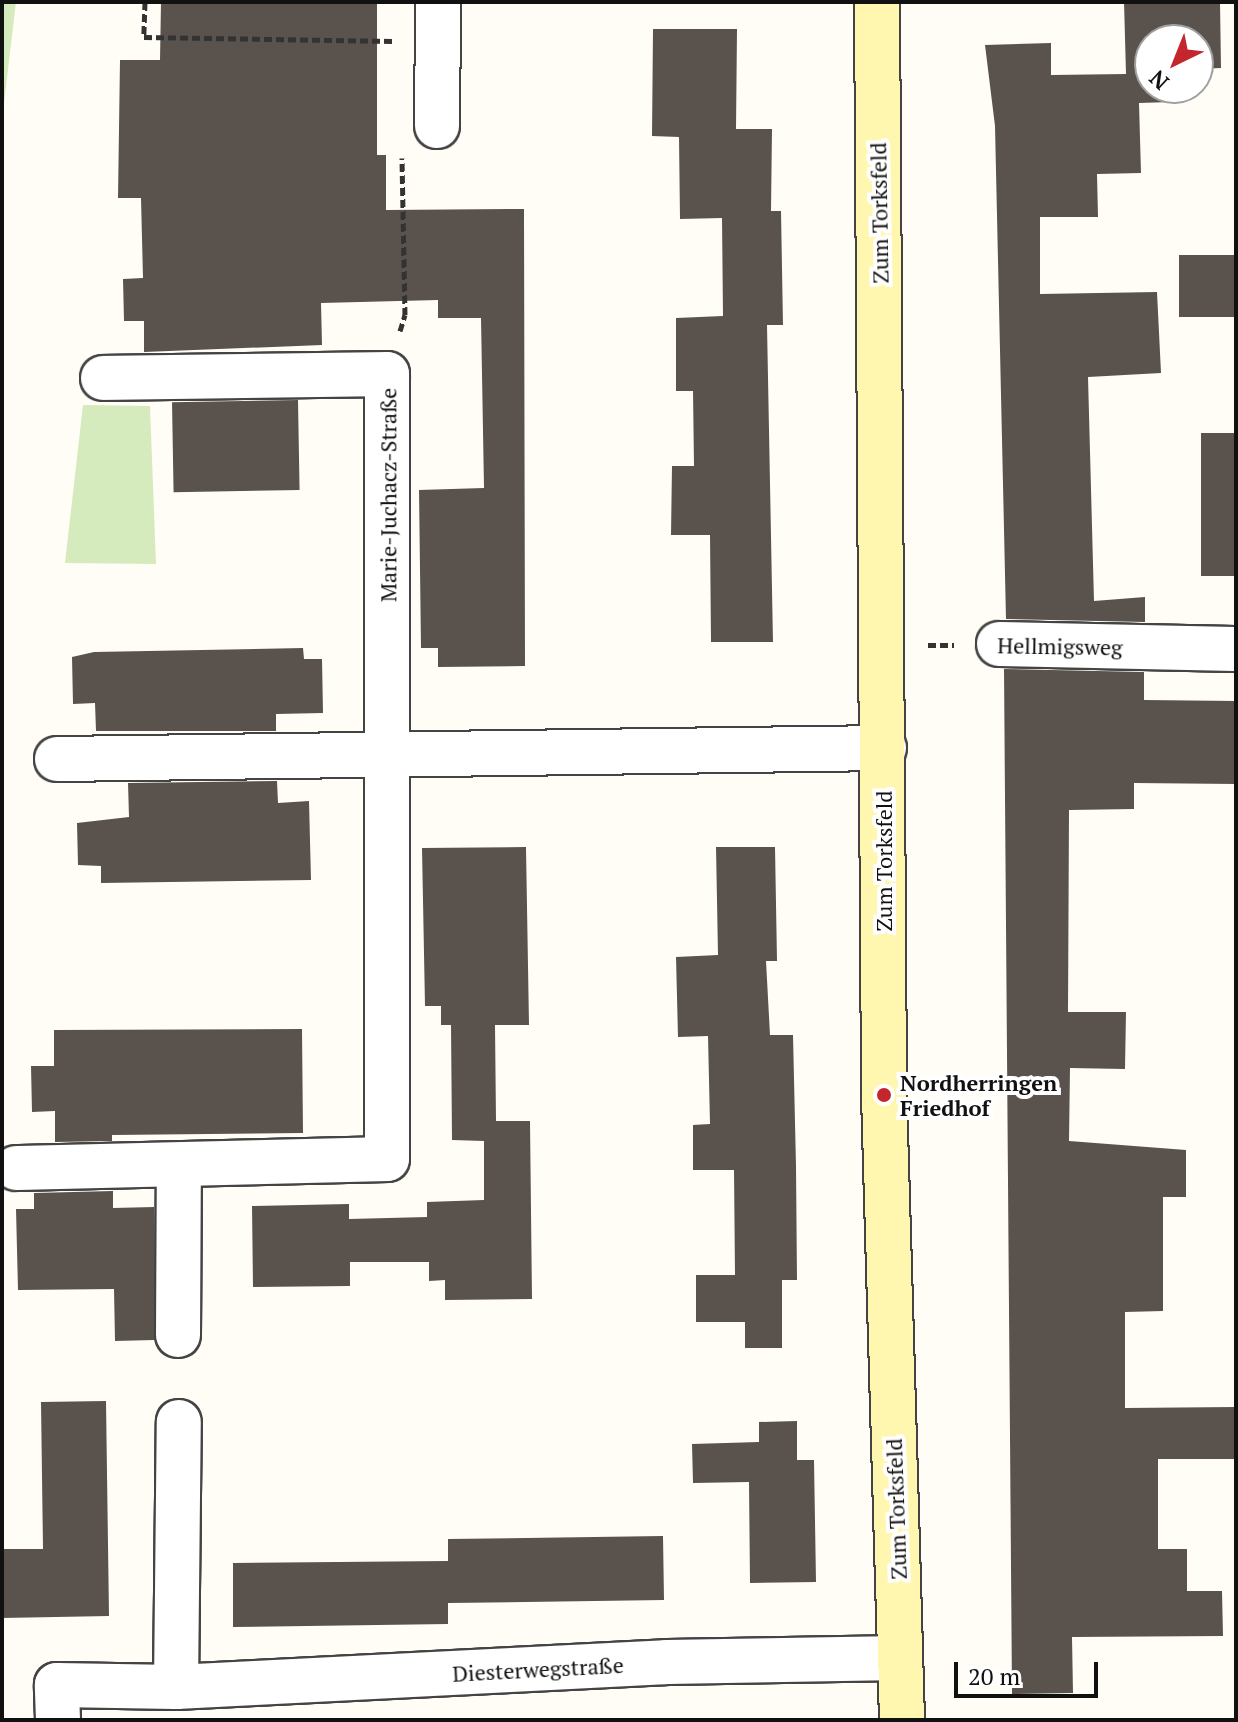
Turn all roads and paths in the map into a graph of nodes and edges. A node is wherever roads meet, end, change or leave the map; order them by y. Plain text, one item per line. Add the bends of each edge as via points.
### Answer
1 (145, 2) edge
2 (877, 2) edge
3 (438, 22) edge
4 (420, 134) joint
5 (387, 374) junction
6 (103, 378) dead end
7 (999, 644) joint
8 (884, 646) junction
9 (1236, 649) edge
10 (884, 748) junction
11 (390, 755) junction
12 (57, 759) dead end
13 (179, 1165) junction
14 (16, 1168) dead end
15 (178, 1335) dead end
16 (179, 1422) dead end
17 (900, 1658) junction
18 (176, 1687) junction
19 (58, 1720) edge
20 (902, 1720) edge

1 - 3 path via 144,37
2 - 8 main road, Zum Torksfeld
3 - 4 street
4 - 5 path via 405,315
5 - 6 street, Marie-Juchacz-Straße
5 - 11 street, Marie-Juchacz-Straße
7 - 8 path, Hellmigsweg
7 - 9 street, Hellmigsweg
8 - 10 main road, Zum Torksfeld
10 - 11 street
10 - 17 main road, Zum Torksfeld via 884,1095
11 - 12 street
11 - 13 street, Marie-Juchacz-Straße via 387,1159
13 - 14 street, Marie-Juchacz-Straße
13 - 15 street
16 - 18 street
17 - 18 street, Diesterwegstraße via 667,1662
17 - 20 main road, Zum Torksfeld
18 - 19 street, Diesterwegstraße via 57,1685

